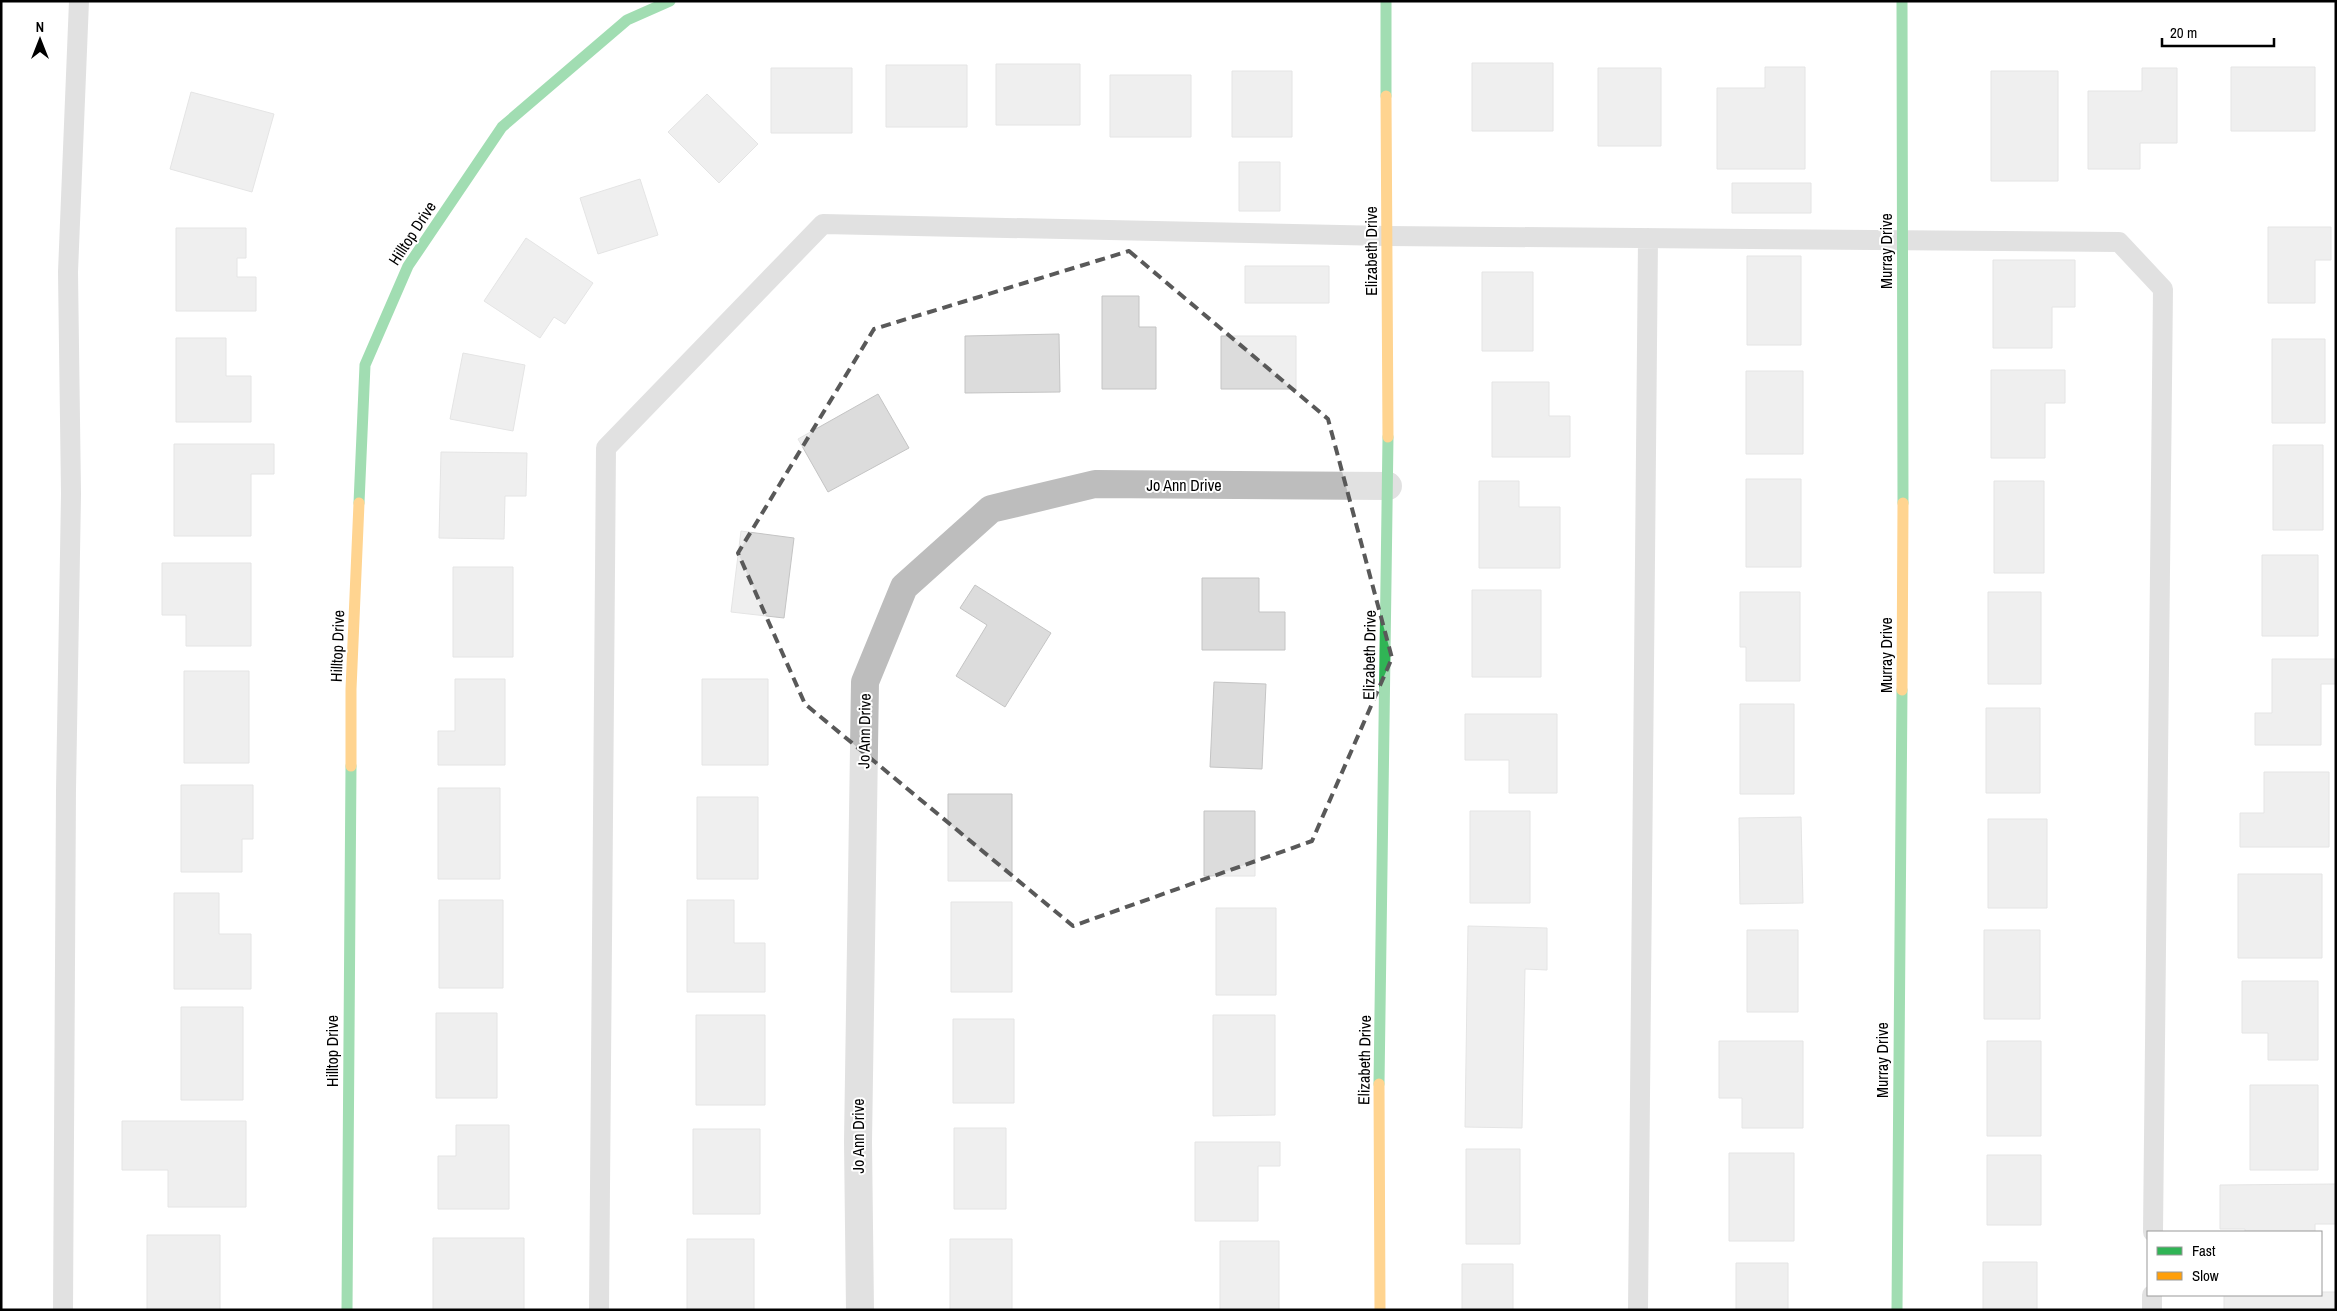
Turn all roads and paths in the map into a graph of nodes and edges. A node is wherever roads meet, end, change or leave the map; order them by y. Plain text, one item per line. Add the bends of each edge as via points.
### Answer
1 (79, 1) edge
2 (670, 1) edge
3 (1386, 1) edge
4 (1902, 1) edge
5 (1387, 236) junction
6 (1648, 238) junction
7 (1902, 240) junction
8 (1388, 486) junction
9 (2153, 1231) edge
10 (2152, 1296) edge
11 (63, 1310) edge
12 (347, 1310) edge
13 (599, 1310) edge
14 (860, 1310) edge
15 (1380, 1310) edge
16 (1638, 1310) edge
17 (1897, 1310) edge
18 (2152, 1310) edge

1 - 11 lane via 68,272 71,494
2 - 12 street, Hilltop Drive via 627,20 502,128 408,266 365,364 351,689
3 - 5 street, Elizabeth Drive
4 - 7 street, Murray Drive
5 - 6 lane
5 - 8 street, Elizabeth Drive
5 - 13 lane via 823,224 606,448
6 - 7 lane
6 - 16 lane
7 - 9 lane via 2119,242 2163,289
7 - 17 street, Murray Drive
8 - 14 street, Jo Ann Drive via 1095,484 991,509 904,587 865,682 858,1142
8 - 15 street, Elizabeth Drive via 1379,1095
10 - 18 lane

